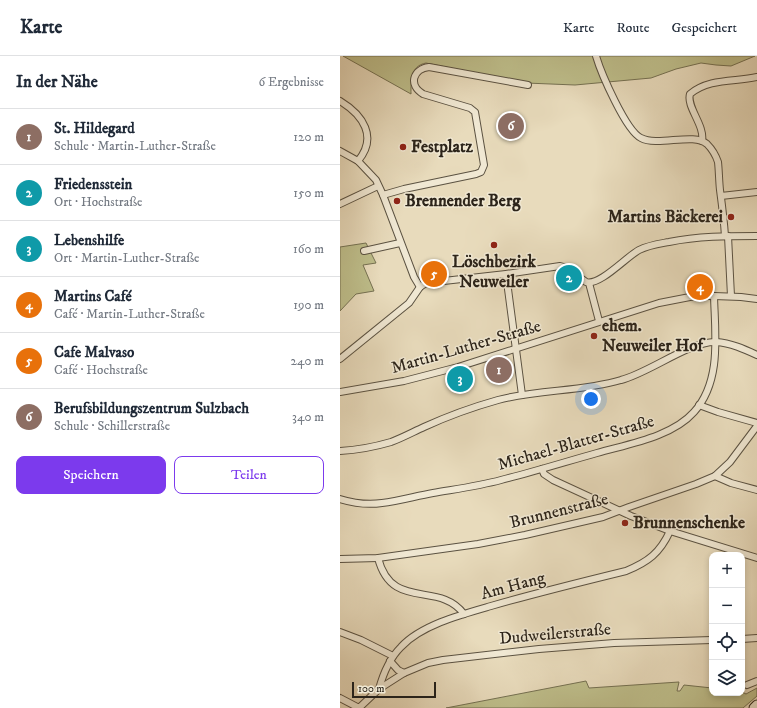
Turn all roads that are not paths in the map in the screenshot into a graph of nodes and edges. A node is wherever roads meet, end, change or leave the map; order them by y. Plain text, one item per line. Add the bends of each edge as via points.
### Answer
1 (596, 56) edge
2 (757, 77) edge
3 (528, 85) dead end
4 (340, 101) edge
5 (702, 141) junction
6 (340, 151) edge
7 (358, 161) junction
8 (378, 186) junction
9 (757, 192) edge
10 (383, 195) junction
11 (721, 196) junction
12 (340, 204) edge
13 (727, 236) junction
14 (757, 236) edge
15 (400, 243) junction
16 (364, 251) dead end
17 (506, 274) junction
18 (589, 283) junction
19 (420, 287) junction
20 (714, 296) junction
21 (731, 296) junction
22 (757, 299) edge
23 (599, 321) junction
24 (715, 342) junction
25 (516, 348) junction
26 (757, 354) edge
27 (340, 359) edge
28 (340, 392) edge
29 (522, 395) junction
30 (699, 405) junction
31 (757, 424) edge
32 (340, 451) edge
33 (542, 469) junction
34 (715, 476) junction
35 (757, 490) edge
36 (340, 499) edge
37 (618, 510) junction
38 (670, 531) junction
39 (378, 558) junction
40 (757, 558) edge
41 (340, 559) edge
42 (464, 614) junction
43 (340, 632) edge
44 (757, 638) edge
45 (745, 639) edge
46 (709, 640) edge
47 (392, 659) junction
48 (404, 673) junction
49 (757, 681) edge
50 (747, 684) dead end
51 (379, 690) junction
52 (340, 698) edge
53 (757, 705) edge
54 (359, 708) edge
55 (754, 708) edge

1 - 5 street via 609,88 635,134 642,139 650,140
2 - 5 street via 710,84 690,94 689,100 702,130
3 - 10 street via 429,67 419,70 414,80 414,86 418,91 470,108 475,112 484,165 481,172 476,174
4 - 7 street via 356,114 367,131 367,146
5 - 11 street via 715,155 718,163
6 - 7 street
7 - 8 street
8 - 10 street
8 - 12 street
9 - 11 street
10 - 15 street
11 - 13 street
13 - 14 street
13 - 18 street via 684,239 650,245 634,253 593,283
13 - 21 street
15 - 16 street
15 - 19 street
17 - 18 street via 560,266
17 - 19 street via 426,283
17 - 25 street
18 - 23 street
19 - 27 street via 409,303
20 - 21 street, Martin-Luther-Straße
20 - 23 street, Martin-Luther-Straße via 696,296 659,303
20 - 24 street, Michael-Blatter-Straße
21 - 22 street, Martin-Luther-Straße
23 - 25 street, Martin-Luther-Straße
24 - 26 street
24 - 29 street via 696,346 623,380 582,389
24 - 30 street, Michael-Blatter-Straße via 710,384
25 - 28 street, Martin-Luther-Straße via 404,381
25 - 29 street
29 - 32 street via 466,410 392,441
30 - 31 street
30 - 33 street, Michael-Blatter-Straße via 687,419 665,432
31 - 34 street, Brunnenstraße via 730,462
33 - 36 street, Michael-Blatter-Straße via 487,483 382,503
33 - 37 street via 547,477
34 - 35 street
34 - 37 street, Brunnenstraße
37 - 38 street
37 - 39 street, Brunnenstraße via 592,520 525,535
38 - 40 street
38 - 42 street, Am Hang via 657,552 638,566
39 - 41 street, Brunnenstraße
39 - 42 street via 385,576 400,589 445,599
42 - 47 street, Am Hang via 448,619 413,637 401,646
43 - 47 street via 366,642
44 - 45 street
46 - 48 street, Dudweilerstraße via 614,643 538,649 443,660
47 - 48 street via 398,670
47 - 51 street, Am Hang
48 - 51 street, Dudweilerstraße
49 - 50 street
51 - 54 street, Dudweilerstraße
52 - 54 street
53 - 55 main road

